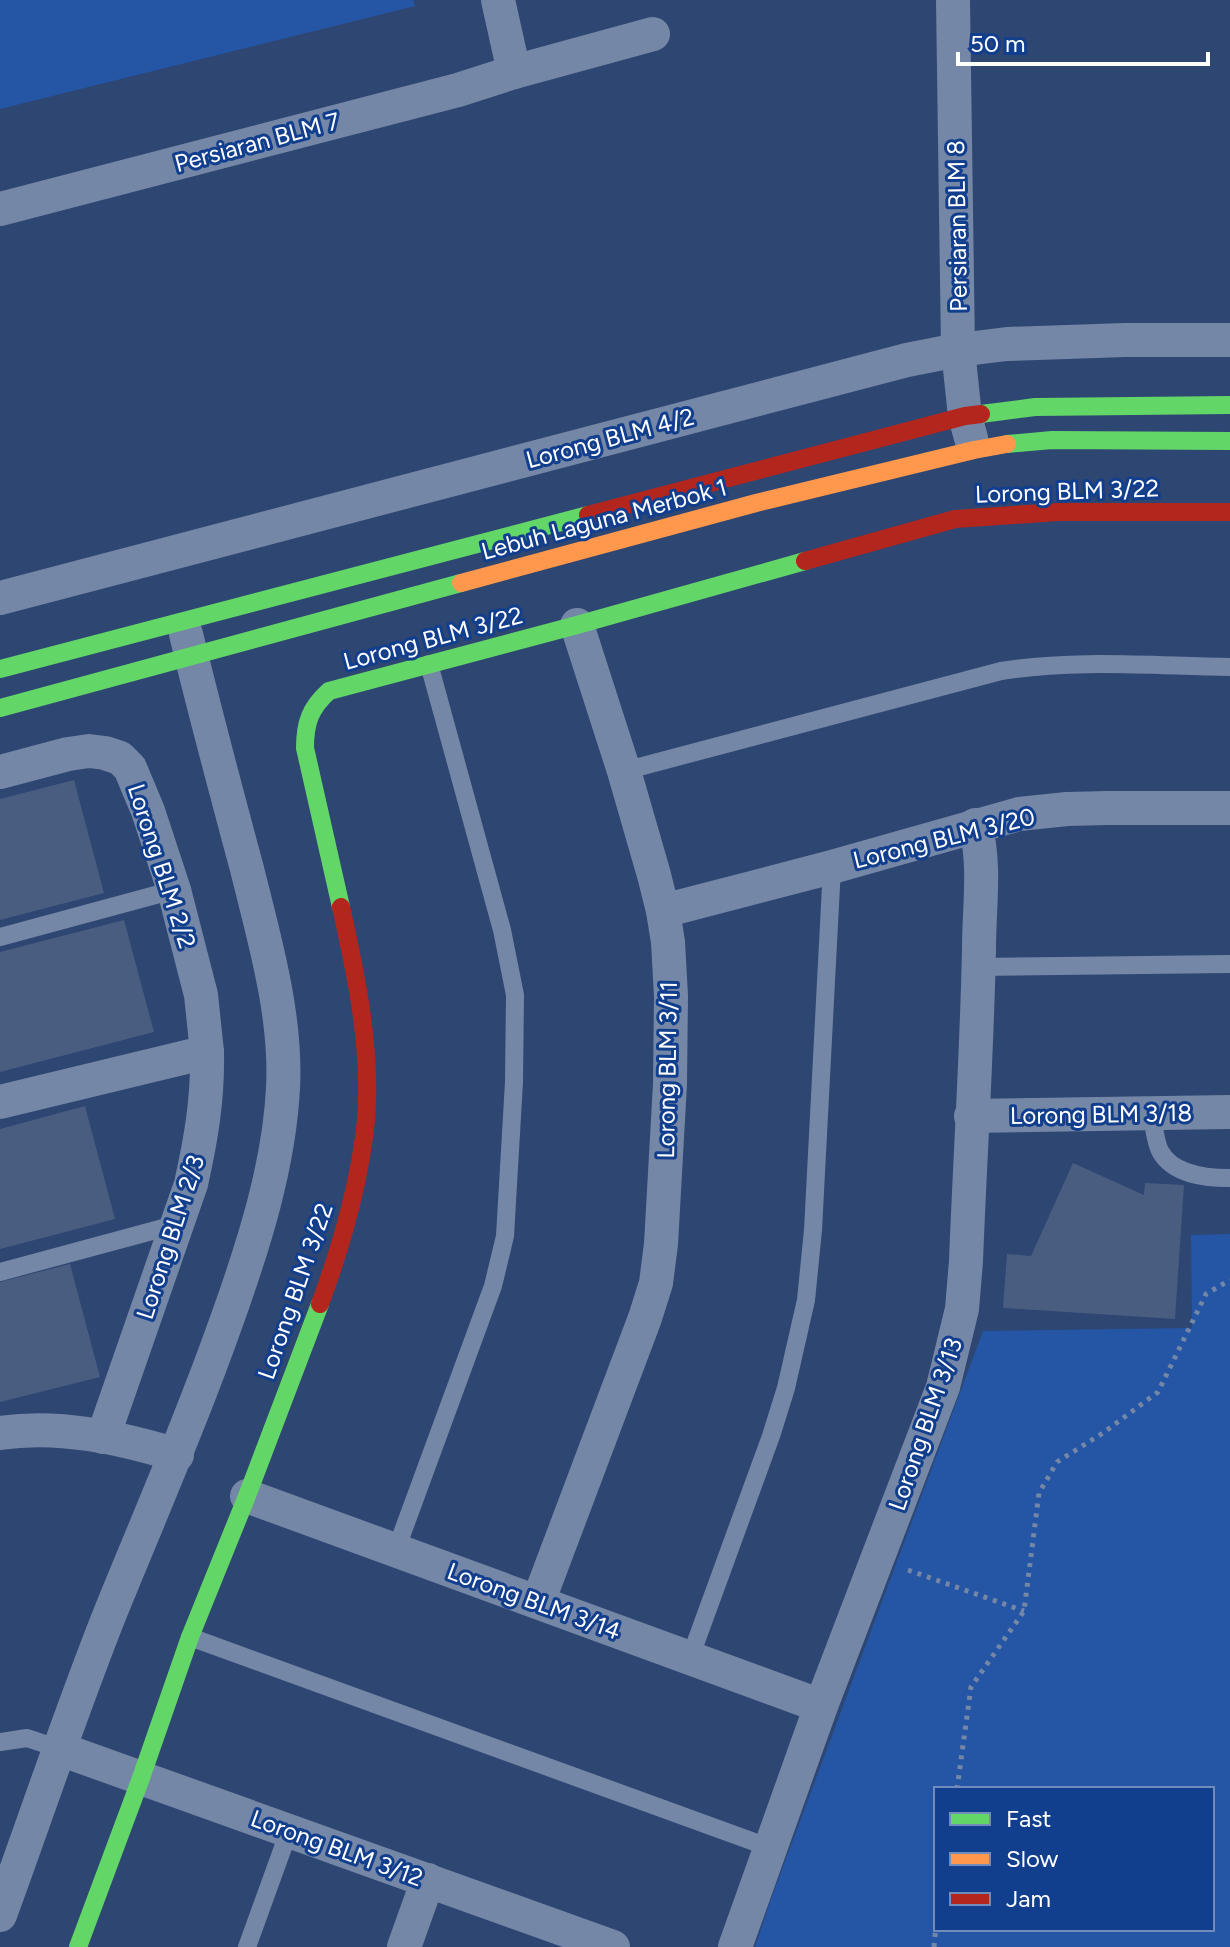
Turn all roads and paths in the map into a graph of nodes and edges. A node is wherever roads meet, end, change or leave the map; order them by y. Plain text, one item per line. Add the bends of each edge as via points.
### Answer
1 (498, 0) edge
2 (953, 0) edge
3 (653, 34) dead end
4 (514, 72) junction
5 (0, 209) edge
6 (1230, 340) edge
7 (958, 350) junction
8 (1230, 405) edge
9 (965, 416) junction
10 (1230, 441) edge
11 (974, 450) junction
12 (1230, 512) edge
13 (0, 598) edge
14 (183, 622) junction
15 (577, 625) junction
16 (191, 657) junction
17 (429, 664) junction
18 (1230, 667) edge
19 (0, 669) edge
20 (0, 708) edge
21 (624, 771) junction
22 (0, 772) edge
23 (1230, 808) edge
24 (975, 825) junction
25 (832, 867) junction
26 (174, 890) junction
27 (663, 911) junction
28 (0, 937) edge
29 (1230, 964) edge
30 (978, 967) junction
31 (207, 1052) junction
32 (0, 1102) edge
33 (1230, 1112) edge
34 (1151, 1113) junction
35 (971, 1116) junction
36 (1230, 1178) edge
37 (178, 1224) junction
38 (0, 1272) edge
39 (1230, 1280) edge
40 (0, 1433) edge
41 (103, 1437) junction
42 (177, 1455) junction
43 (247, 1496) junction
44 (396, 1550) junction
45 (877, 1559) junction
46 (538, 1602) junction
47 (1024, 1611) junction
48 (190, 1637) junction
49 (690, 1658) junction
50 (821, 1706) junction
51 (0, 1742) edge
52 (60, 1749) junction
53 (141, 1778) junction
54 (957, 1787) edge
55 (289, 1831) junction
56 (771, 1848) junction
57 (428, 1880) junction
58 (0, 1915) edge
59 (78, 1947) edge
60 (247, 1947) edge
61 (404, 1947) edge
62 (613, 1947) edge
63 (735, 1947) edge

1 - 4 street
2 - 7 street, Persiaran BLM 8
3 - 4 street, Persiaran BLM 7
4 - 5 street, Persiaran BLM 7
6 - 7 street, Lorong BLM 4/2 via 1007,344
7 - 9 street, Persiaran BLM 8
7 - 13 street, Lorong BLM 4/2
8 - 9 street, Lebuh Laguna Merbok 1 via 1035,407
9 - 11 street, Persiaran BLM 8
9 - 14 street, Lebuh Laguna Merbok 1
10 - 11 street, Lebuh Laguna Merbok 1 via 1052,440
11 - 16 street, Lebuh Laguna Merbok 1 via 756,503
12 - 15 street, Lorong BLM 3/22 via 1045,511 955,519
14 - 16 street
14 - 19 street, Lebuh Laguna Merbok 1
15 - 17 street, Lorong BLM 3/22
15 - 21 street, Lorong BLM 3/11
16 - 20 street, Lebuh Laguna Merbok 1
16 - 42 street via 269,955 282,1040 283,1088 264,1204
17 - 43 street, Lorong BLM 3/22 via 329,691 315,703 304,728 350,948 365,1043 366,1120 337,1258
17 - 44 lane via 502,930 515,995 514,1082 505,1236 493,1286
18 - 21 lane via 1086,665 1001,671
21 - 27 street, Lorong BLM 3/11
22 - 26 street, Lorong BLM 2/2 via 89,751 120,758 130,768 148,811
23 - 24 street, Lorong BLM 3/20 via 1067,809
24 - 25 street, Lorong BLM 3/20
24 - 30 street, Lorong BLM 3/13 via 980,862
25 - 27 street, Lorong BLM 3/20
25 - 49 lane via 806,1300 771,1436
26 - 28 lane
26 - 31 street, Lorong BLM 2/2 via 201,995
27 - 46 street, Lorong BLM 3/11 via 671,996 670,1084 656,1283
29 - 30 lane
30 - 35 street, Lorong BLM 3/13
31 - 32 street
31 - 37 street, Lorong BLM 2/3 via 200,1142
33 - 34 street, Lorong BLM 3/18
34 - 35 street, Lorong BLM 3/18
34 - 36 lane via 1160,1151 1173,1167
35 - 45 street, Lorong BLM 3/13 via 966,1261 956,1342
37 - 38 lane
37 - 41 street, Lorong BLM 2/3
39 - 47 path via 1206,1294 1158,1392 1057,1462 1039,1493
40 - 41 street
41 - 42 street
42 - 52 street
43 - 44 street, Lorong BLM 3/14
43 - 48 street, Lorong BLM 3/22
44 - 46 street, Lorong BLM 3/14
45 - 47 path
45 - 50 street, Lorong BLM 3/13
46 - 49 street, Lorong BLM 3/14
47 - 54 path via 971,1687
48 - 53 street, Lorong BLM 3/22
48 - 56 lane
49 - 50 street, Lorong BLM 3/14
50 - 56 street, Lorong BLM 3/13
51 - 52 lane via 27,1738
52 - 53 street, Lorong BLM 3/12
52 - 58 street
53 - 55 street, Lorong BLM 3/12
53 - 59 street, Lorong BLM 3/22
55 - 57 street, Lorong BLM 3/12
55 - 60 lane
56 - 63 street, Lorong BLM 3/13
57 - 61 street
57 - 62 street, Lorong BLM 3/12

